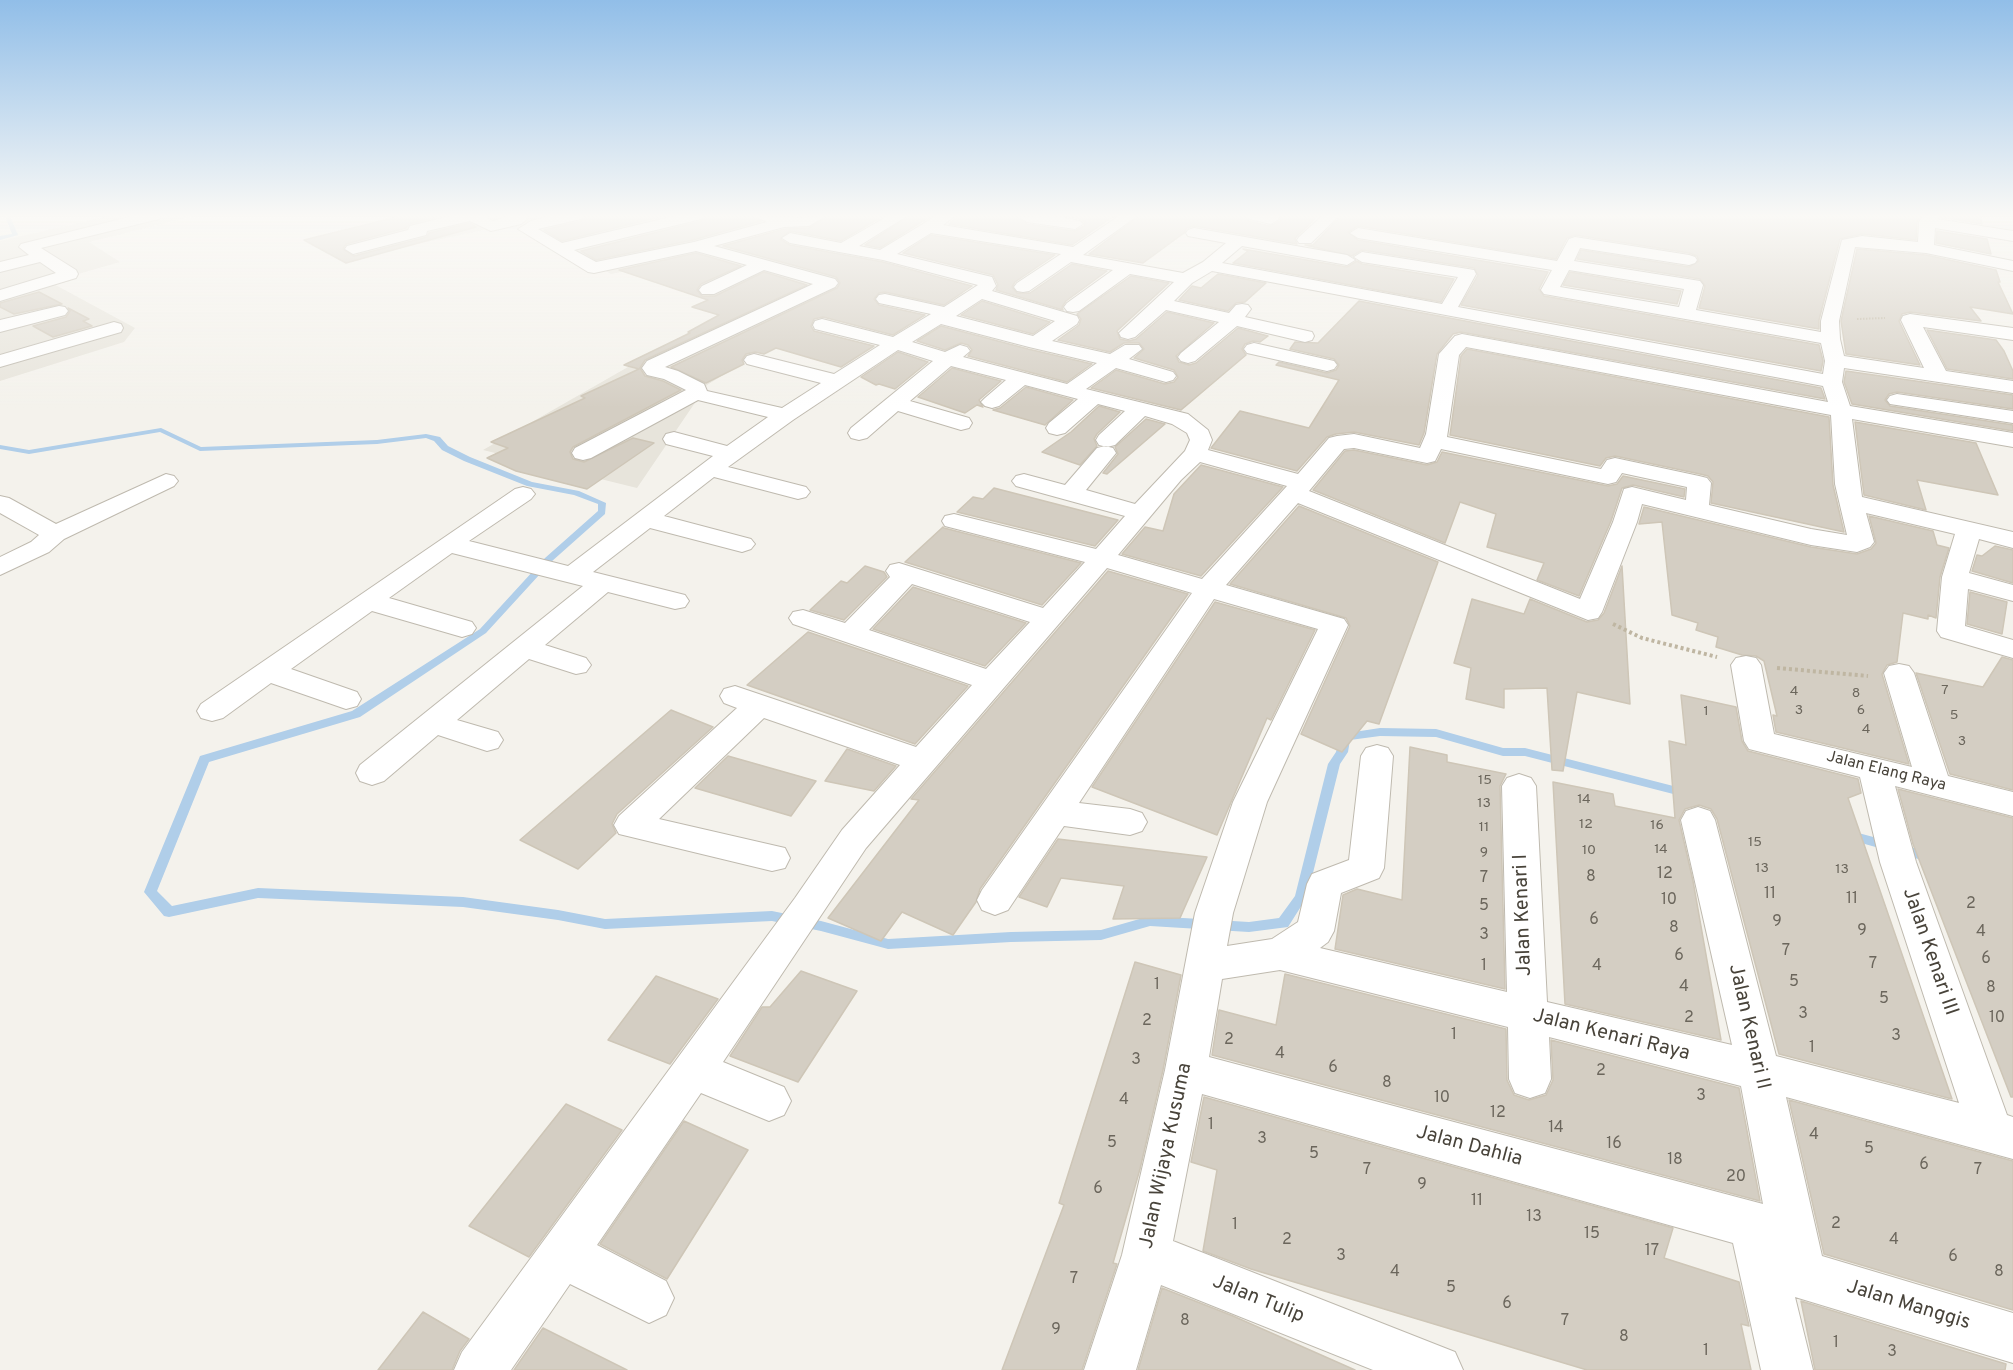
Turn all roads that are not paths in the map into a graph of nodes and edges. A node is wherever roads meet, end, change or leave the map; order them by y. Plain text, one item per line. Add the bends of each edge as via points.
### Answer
1 (51, 280) edge
2 (730, 280) edge
3 (818, 280) edge
4 (985, 280) edge
5 (1034, 280) edge
6 (1110, 280) edge
7 (1185, 280) edge
8 (1288, 280) edge
9 (1376, 280) edge
10 (1465, 280) edge
11 (1555, 280) edge
12 (1690, 280) edge
13 (1840, 280) edge
14 (1023, 287) dead end
15 (708, 290) dead end
16 (980, 293) junction
17 (1365, 295) junction
18 (0, 296) edge
19 (885, 299) dead end
20 (1162, 303) junction
21 (1247, 304) dead end
22 (1073, 307) dead end
23 (1447, 310) junction
24 (59, 311) dead end
25 (944, 315) junction
26 (1691, 315) junction
27 (1232, 321) junction
28 (822, 325) dead end
29 (0, 326) edge
30 (1529, 326) junction
31 (114, 328) dead end
32 (1830, 330) junction
33 (991, 332) junction
34 (721, 334) junction
35 (2009, 334) edge
36 (1690, 338) dead end
37 (1603, 339) junction
38 (896, 343) junction
39 (1036, 343) junction
40 (1522, 347) dead end
41 (1254, 349) dead end
42 (2013, 354) edge
43 (1287, 356) junction
44 (1188, 357) dead end
45 (947, 359) junction
46 (0, 361) edge
47 (1113, 361) junction
48 (1597, 363) dead end
49 (1327, 365) dead end
50 (1166, 376) dead end
51 (1939, 377) junction
52 (1021, 378) junction
53 (838, 381) junction
54 (1836, 386) junction
55 (2013, 387) edge
56 (1071, 390) junction
57 (1095, 396) junction
58 (706, 397) dead end
59 (993, 402) dead end
60 (895, 403) junction
61 (1141, 408) junction
62 (785, 415) junction
63 (2013, 417) edge
64 (961, 423) dead end
65 (1057, 428) dead end
66 (859, 433) dead end
67 (674, 439) dead end
68 (2013, 440) edge
69 (1433, 441) junction
70 (583, 453) dead end
71 (732, 454) junction
72 (1195, 454) junction
73 (710, 469) junction
74 (166, 481) dead end
75 (1024, 481) dead end
76 (1298, 488) junction
77 (798, 492) dead end
78 (523, 494) dead end
79 (1069, 495) junction
80 (1852, 502) junction
81 (0, 503) edge
82 (1697, 508) junction
83 (1141, 513) junction
84 (646, 519) junction
85 (954, 521) dead end
86 (1969, 530) junction
87 (55, 534) junction
88 (2013, 540) edge
89 (448, 544) junction
90 (741, 544) dead end
91 (1101, 558) junction
92 (0, 567) edge
93 (574, 574) junction
94 (1955, 577) junction
95 (603, 583) junction
96 (1207, 590) junction
97 (2013, 593) edge
98 (368, 601) junction
99 (675, 601) dead end
100 (802, 618) dead end
101 (1048, 619) junction
102 (462, 628) dead end
103 (850, 634) junction
104 (525, 648) junction
105 (2013, 649) edge
106 (576, 665) dead end
107 (1746, 665) dead end
108 (268, 672) junction
109 (1899, 673) dead end
110 (992, 681) junction
111 (346, 699) dead end
112 (212, 711) dead end
113 (433, 723) junction
114 (487, 740) dead end
115 (1377, 756) dead end
116 (924, 761) junction
117 (1874, 769) junction
118 (372, 773) dead end
119 (1934, 784) junction
120 (1519, 786) dead end
121 (2013, 804) edge
122 (1055, 813) junction
123 (1698, 820) dead end
124 (1130, 822) dead end
125 (772, 858) dead end
126 (995, 900) dead end
127 (1210, 939) junction
128 (1280, 954) junction
129 (1528, 1016) junction
130 (693, 1069) junction
131 (1186, 1070) junction
132 (1759, 1071) junction
133 (1530, 1079) dead end
134 (769, 1101) dead end
135 (2002, 1136) edge
136 (1778, 1250) junction
137 (562, 1254) junction
138 (1146, 1256) junction
139 (650, 1298) dead end
140 (2013, 1338) edge
141 (1368, 1357) edge
142 (480, 1370) edge
143 (1110, 1370) edge
144 (1437, 1370) edge
145 (1787, 1370) edge

1 - 18 street
2 - 15 street
3 - 34 street via 829,283
4 - 16 street via 987,286
5 - 14 street
6 - 22 street
7 - 20 street
8 - 17 street
9 - 17 street
10 - 23 street
11 - 26 street via 1546,298
12 - 26 street via 1694,285
13 - 32 street
16 - 25 street
16 - 39 street via 1070,320
17 - 23 street
19 - 25 street
20 - 27 street
20 - 47 street
21 - 27 street
23 - 30 street
24 - 29 street
25 - 33 street
25 - 38 street
26 - 32 street
26 - 36 street
27 - 43 street via 1310,331
27 - 44 street
28 - 38 street
30 - 37 street
30 - 40 street
31 - 46 street
32 - 54 street
33 - 39 street
33 - 45 street
34 - 53 street via 755,352
34 - 70 street via 652,368 697,388 696,393
35 - 42 street
35 - 51 street via 1910,320
37 - 48 street
37 - 54 street
38 - 45 street
38 - 53 street
39 - 47 street
41 - 43 street
43 - 49 street
45 - 52 street
45 - 60 street
47 - 50 street
47 - 56 street
51 - 54 street
51 - 55 street
52 - 56 street
52 - 59 street
53 - 62 street
54 - 63 street
54 - 68 street
54 - 69 street via 1462,340 1449,354
54 - 80 street
56 - 57 street
57 - 61 street
57 - 65 street
58 - 62 street
60 - 64 street
60 - 66 street
61 - 72 street via 1180,419 1197,430 1201,440
61 - 79 street
62 - 71 street
67 - 71 street
69 - 76 street via 1427,456 1354,441 1337,443
69 - 82 street via 1608,477 1615,465 1699,483
71 - 73 street
72 - 76 street
72 - 83 street
73 - 77 street
73 - 84 street
74 - 87 street
75 - 79 street
76 - 82 street via 1588,612 1625,522 1632,494
76 - 96 street
78 - 89 street
79 - 83 street
80 - 82 street via 1861,542 1857,544 1811,537
80 - 86 street
81 - 87 street
83 - 91 street
84 - 90 street
84 - 93 street
85 - 91 street
86 - 88 street
86 - 94 street
87 - 92 street via 40,547
89 - 93 street
89 - 98 street
91 - 96 street
91 - 101 street
93 - 95 street
94 - 97 street
94 - 105 street via 1951,631
95 - 99 street
95 - 104 street
96 - 122 street
96 - 127 street, Jalan Wijaya Kusuma via 1334,625 1250,802
98 - 102 street
98 - 108 street
100 - 103 street
101 - 103 street via 903,573
101 - 110 street
103 - 110 street
104 - 106 street
104 - 113 street
107 - 117 street, Jalan Elang Raya via 1760,741
108 - 111 street
108 - 112 street
109 - 119 street
110 - 116 street
113 - 114 street
113 - 118 street
115 - 128 street via 1366,868 1325,884 1315,931
116 - 125 street via 747,700 631,825
116 - 130 street via 854,839
117 - 119 street, Jalan Elang Raya
117 - 135 street, Jalan Kenari III via 1898,862
119 - 121 street, Jalan Elang Raya
120 - 129 street, Jalan Kenari I
122 - 124 street
122 - 126 street
123 - 132 street, Jalan Kenari II
127 - 128 street, Jalan Kenari Raya
127 - 131 street, Jalan Wijaya Kusuma
128 - 129 street, Jalan Kenari Raya
129 - 132 street, Jalan Kenari Raya
129 - 133 street, Jalan Kenari I
130 - 134 street
130 - 137 street
131 - 136 street, Jalan Dahlia
131 - 138 street, Jalan Wijaya Kusuma
132 - 135 street, Jalan Kenari Raya
132 - 136 street, Jalan Kenari II
136 - 140 street, Jalan Manggis
136 - 145 street, Jalan Kenari II
137 - 139 street
137 - 142 street
138 - 141 street, Jalan Tulip
138 - 143 street, Jalan Wijaya Kusuma
141 - 144 street, Jalan Tulip

